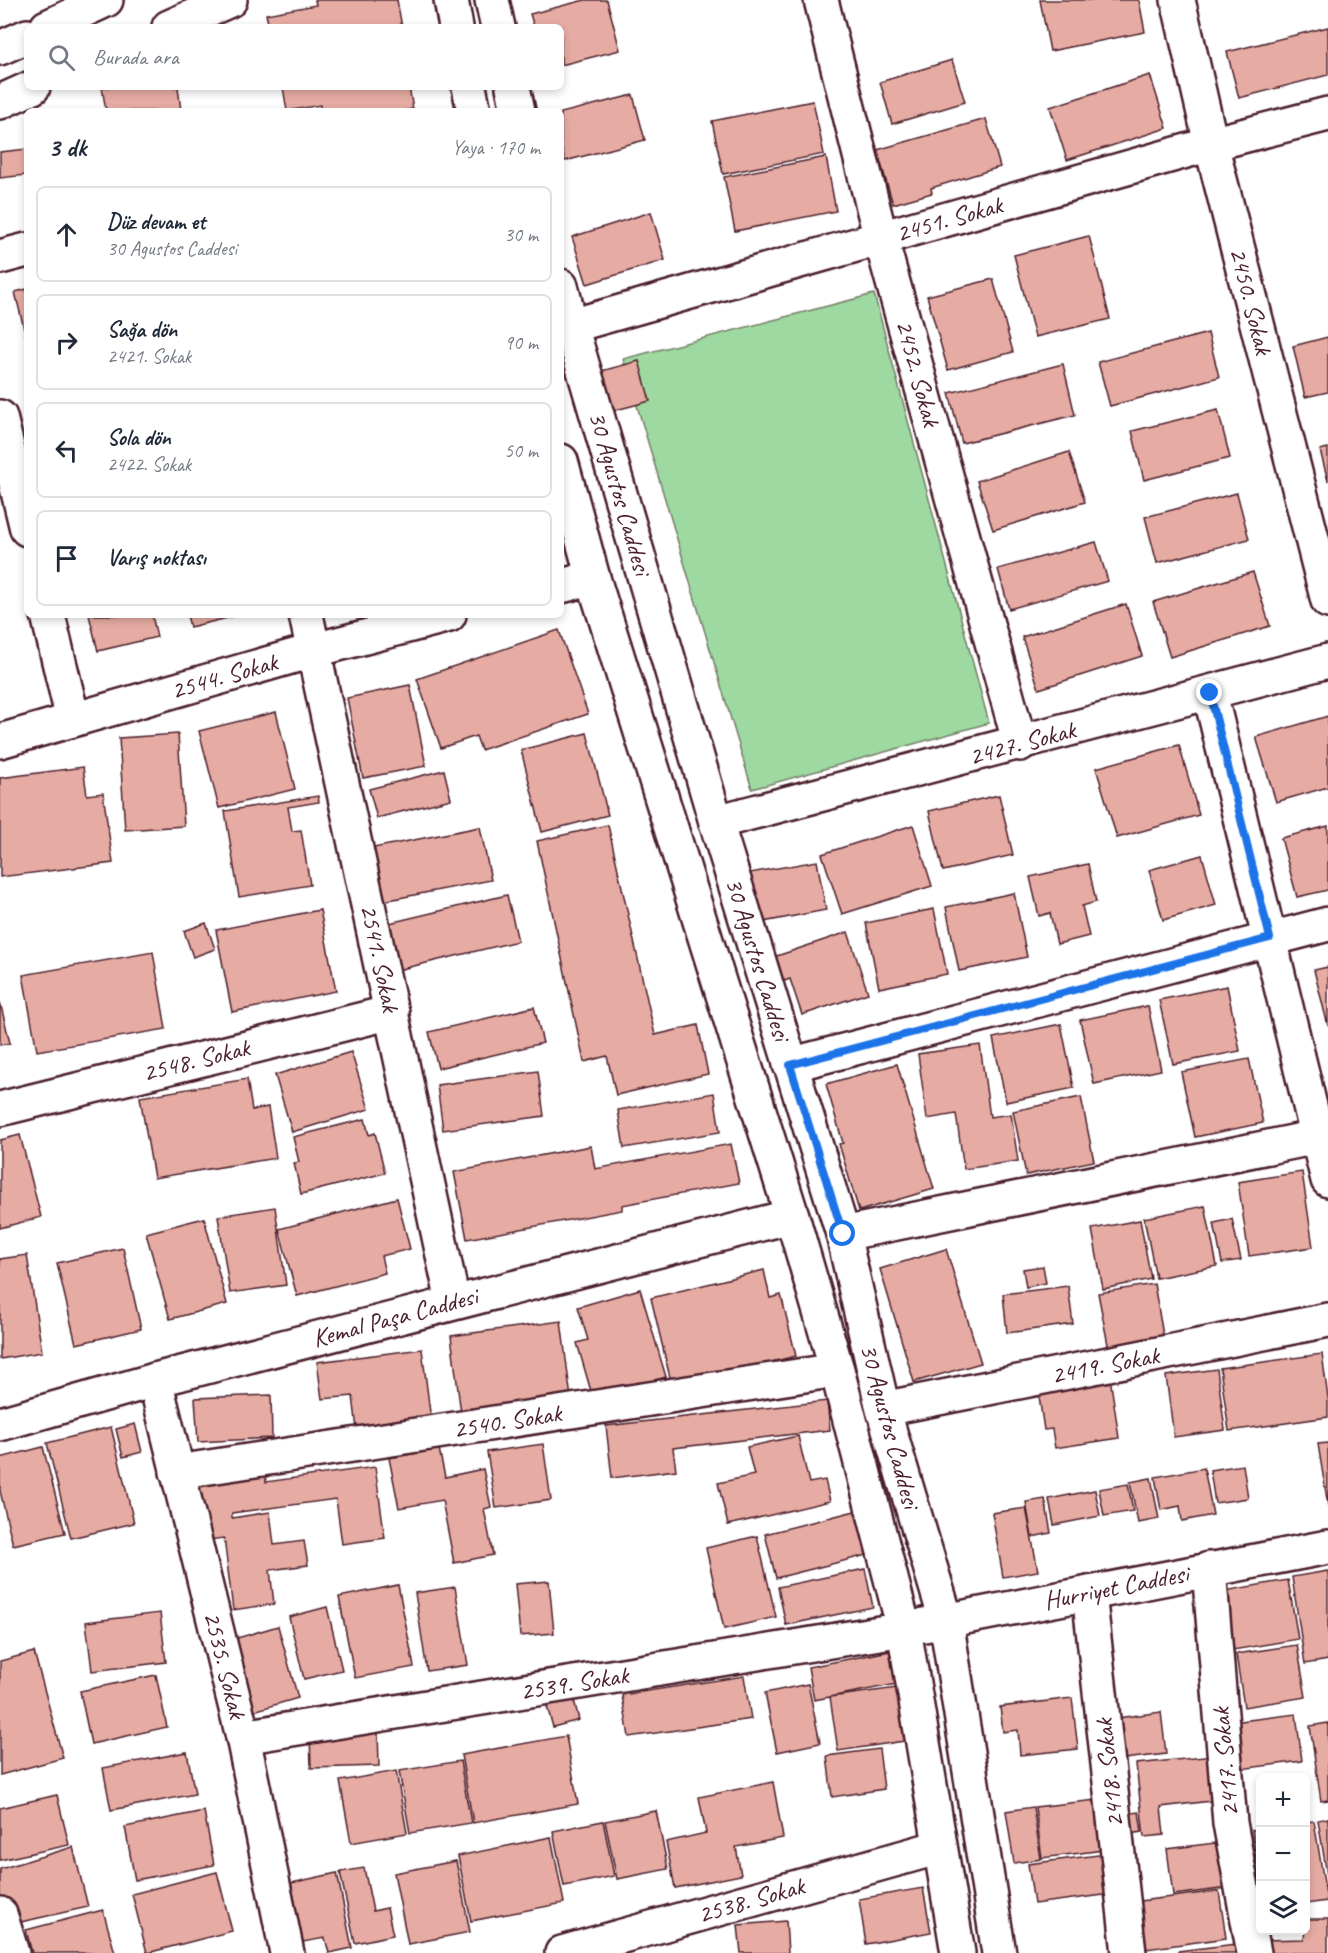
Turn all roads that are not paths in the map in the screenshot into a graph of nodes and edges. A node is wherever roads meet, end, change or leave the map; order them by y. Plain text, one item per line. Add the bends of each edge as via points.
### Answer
1 (106, 0) edge
2 (230, 0) edge
3 (451, 0) edge
4 (492, 0) edge
5 (821, 0) edge
6 (1178, 0) edge
7 (54, 24) edge
8 (176, 24) edge
9 (455, 24) edge
10 (497, 24) edge
11 (24, 37) edge
12 (0, 48) edge
13 (26, 90) edge
14 (470, 90) edge
15 (514, 90) edge
16 (0, 102) edge
17 (473, 108) edge
18 (517, 108) edge
19 (1328, 114) edge
20 (1211, 144) junction
21 (882, 239) junction
22 (24, 251) edge
23 (0, 257) edge
24 (564, 298) edge
25 (571, 326) junction
26 (0, 417) edge
27 (564, 472) edge
28 (24, 517) edge
29 (593, 578) junction
30 (564, 585) edge
31 (1328, 601) edge
32 (49, 618) edge
33 (307, 618) edge
34 (438, 618) edge
35 (315, 650) junction
36 (1328, 661) edge
37 (1210, 693) junction
38 (73, 720) junction
39 (0, 741) edge
40 (1020, 744) junction
41 (716, 822) junction
42 (1328, 924) edge
43 (1270, 938) junction
44 (392, 1012) junction
45 (790, 1065) junction
46 (0, 1109) edge
47 (1317, 1137) junction
48 (1328, 1180) edge
49 (792, 1215) junction
50 (843, 1234) junction
51 (453, 1302) junction
52 (1328, 1320) edge
53 (837, 1370) junction
54 (155, 1380) junction
55 (883, 1409) junction
56 (0, 1424) edge
57 (177, 1472) junction
58 (1328, 1547) edge
59 (1209, 1569) junction
60 (1089, 1593) junction
61 (946, 1620) junction
62 (904, 1629) junction
63 (243, 1737) junction
64 (940, 1847) junction
65 (0, 1914) edge
66 (12, 1953) edge
67 (287, 1953) edge
68 (561, 1953) edge
69 (958, 1953) edge
70 (999, 1953) edge
71 (1129, 1953) edge
72 (1254, 1953) edge

1 - 7 street
2 - 8 street
3 - 9 street
4 - 10 street
5 - 21 street, 2452. Sokak
6 - 20 street, 2450. Sokak
11 - 12 street
13 - 16 street
14 - 17 street
15 - 18 street
19 - 20 street, 2451. Sokak
20 - 21 street, 2451. Sokak
20 - 31 street, 2450. Sokak
21 - 25 street, 2451. Sokak
21 - 40 street, 2452. Sokak
22 - 23 street
24 - 25 street, 30 Agustos Caddesi
25 - 41 street, 30 Agustos Caddesi
26 - 28 street
27 - 29 street, 30 Agustos Caddesi
29 - 30 street
29 - 49 street, 30 Agustos Caddesi
32 - 38 street
33 - 35 street, 2541. Sokak
34 - 35 street, 2544. Sokak
35 - 38 street, 2544. Sokak
35 - 44 street, 2541. Sokak
36 - 37 street, 2427. Sokak
37 - 40 street, 2427. Sokak
37 - 43 street
38 - 39 street, 2544. Sokak
40 - 41 street, 2427. Sokak
41 - 45 street, 30 Agustos Caddesi
42 - 43 street
43 - 45 street
43 - 47 street
44 - 46 street, 2548. Sokak
44 - 51 street, 2541. Sokak
45 - 50 street, 30 Agustos Caddesi
47 - 48 street
47 - 50 street
49 - 51 street, Kemal Paşa Caddesi
49 - 53 street, 30 Agustos Caddesi
50 - 55 street, 30 Agustos Caddesi
51 - 54 street, Kemal Paşa Caddesi
52 - 55 street, 2419. Sokak
53 - 57 street, 2540. Sokak
53 - 62 street, 30 Agustos Caddesi
54 - 56 street, Kemal Paşa Caddesi
54 - 57 street, 2535. Sokak
55 - 61 street, 30 Agustos Caddesi
57 - 63 street, 2535. Sokak
58 - 59 street, Hurriyet Caddesi
59 - 60 street, Hurriyet Caddesi
59 - 72 street, 2417. Sokak via 1230,1823
60 - 61 street, Hurriyet Caddesi
60 - 71 street, 2418. Sokak
61 - 62 street, Hurriyet Caddesi
61 - 70 street, 30 Agustos Caddesi
62 - 63 street, 2539. Sokak
62 - 64 street, 30 Agustos Caddesi
63 - 67 street, 2535. Sokak
64 - 68 street, 2538. Sokak
64 - 69 street, 30 Agustos Caddesi
65 - 66 street

